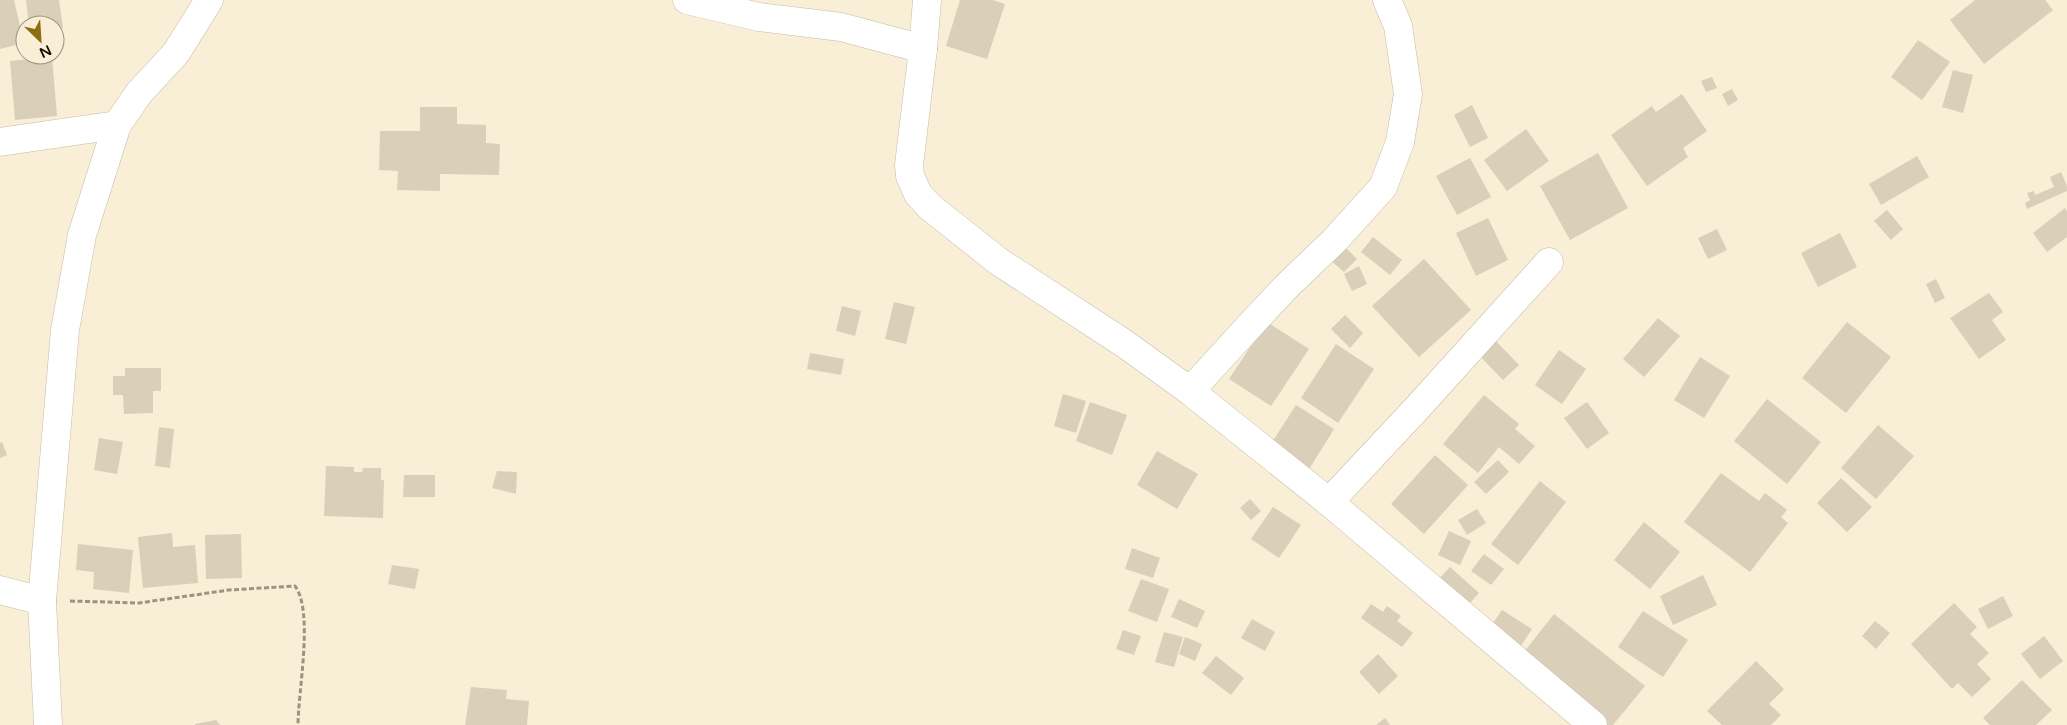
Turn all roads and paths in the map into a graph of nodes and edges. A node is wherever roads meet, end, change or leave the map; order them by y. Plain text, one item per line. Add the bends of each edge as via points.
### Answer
1 (209, 0) edge
2 (687, 0) edge
3 (927, 0) edge
4 (1387, 0) edge
5 (923, 49) junction
6 (117, 125) junction
7 (0, 142) edge
8 (1549, 262) dead end
9 (1190, 391) junction
10 (1329, 502) junction
11 (0, 590) edge
12 (42, 601) junction
13 (48, 725) edge
14 (298, 725) edge
15 (1593, 725) edge

1 - 6 street via 176,53 139,93
2 - 5 street via 760,17 841,27
3 - 5 street
4 - 9 street via 1398,26 1408,94 1400,142 1383,187
5 - 9 street via 909,165 918,194 998,261
6 - 7 street
6 - 12 street via 82,235 65,330
8 - 10 street
9 - 10 street
10 - 15 street
11 - 12 street
12 - 13 street
12 - 14 path via 139,603 229,590 295,586 302,601 304,635

